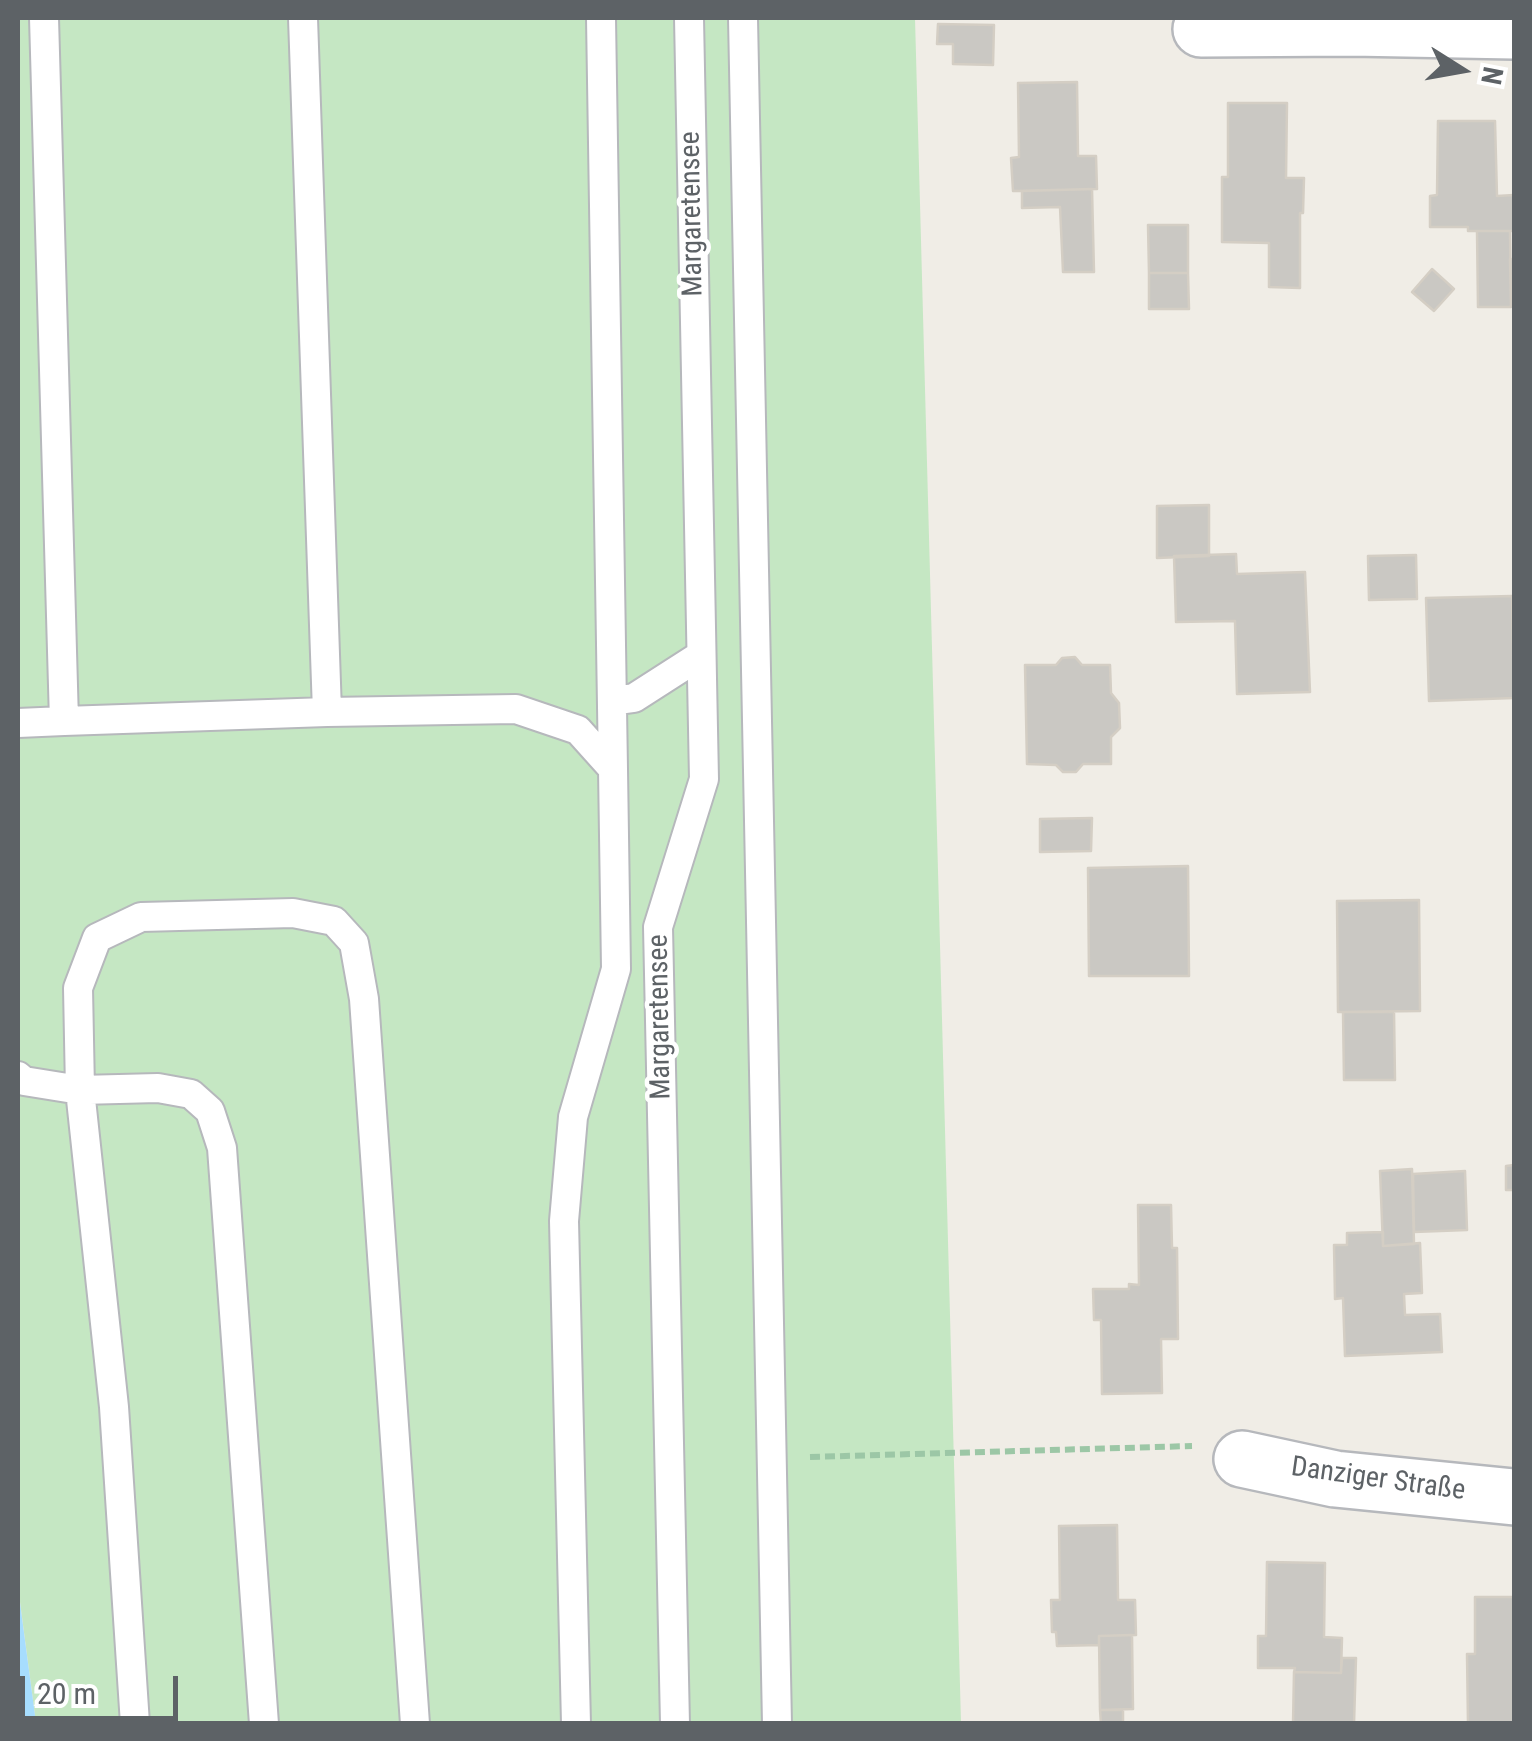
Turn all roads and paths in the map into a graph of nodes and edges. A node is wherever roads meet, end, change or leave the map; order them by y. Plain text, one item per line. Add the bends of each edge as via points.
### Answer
1 (44, 18) edge
2 (303, 18) edge
3 (601, 18) edge
4 (689, 18) edge
5 (743, 18) edge
6 (1202, 29) dead end
7 (1514, 31) edge
8 (701, 656) junction
9 (612, 701) junction
10 (327, 712) junction
11 (64, 722) junction
12 (18, 723) edge
13 (613, 769) junction
14 (658, 927) junction
15 (616, 970) junction
16 (18, 1076) edge
17 (80, 1090) junction
18 (773, 1458) junction
19 (1242, 1459) joint
20 (1514, 1497) edge
21 (135, 1724) edge
22 (264, 1724) edge
23 (414, 1724) edge
24 (576, 1724) edge
25 (676, 1724) edge
26 (777, 1724) edge

1 - 11 lane
2 - 10 lane
3 - 9 lane
4 - 8 lane, Margaretensee
5 - 18 lane, Margaretensee
6 - 7 street
8 - 9 lane via 634,698
8 - 14 lane, Margaretensee via 704,779
9 - 13 lane
10 - 11 lane
10 - 13 lane via 516,709 578,730
11 - 12 lane
13 - 15 lane
14 - 15 lane
14 - 25 lane, Margaretensee
15 - 24 lane via 573,1116 564,1221
16 - 17 lane
17 - 21 lane via 114,1406
17 - 22 lane via 192,1094 210,1111 222,1148
17 - 23 lane via 78,988 97,938 141,917 292,912 334,921 354,943 364,999
18 - 19 path via 1194,1446
18 - 26 lane, Margaretensee
19 - 20 street, Danziger Straße via 1335,1479

